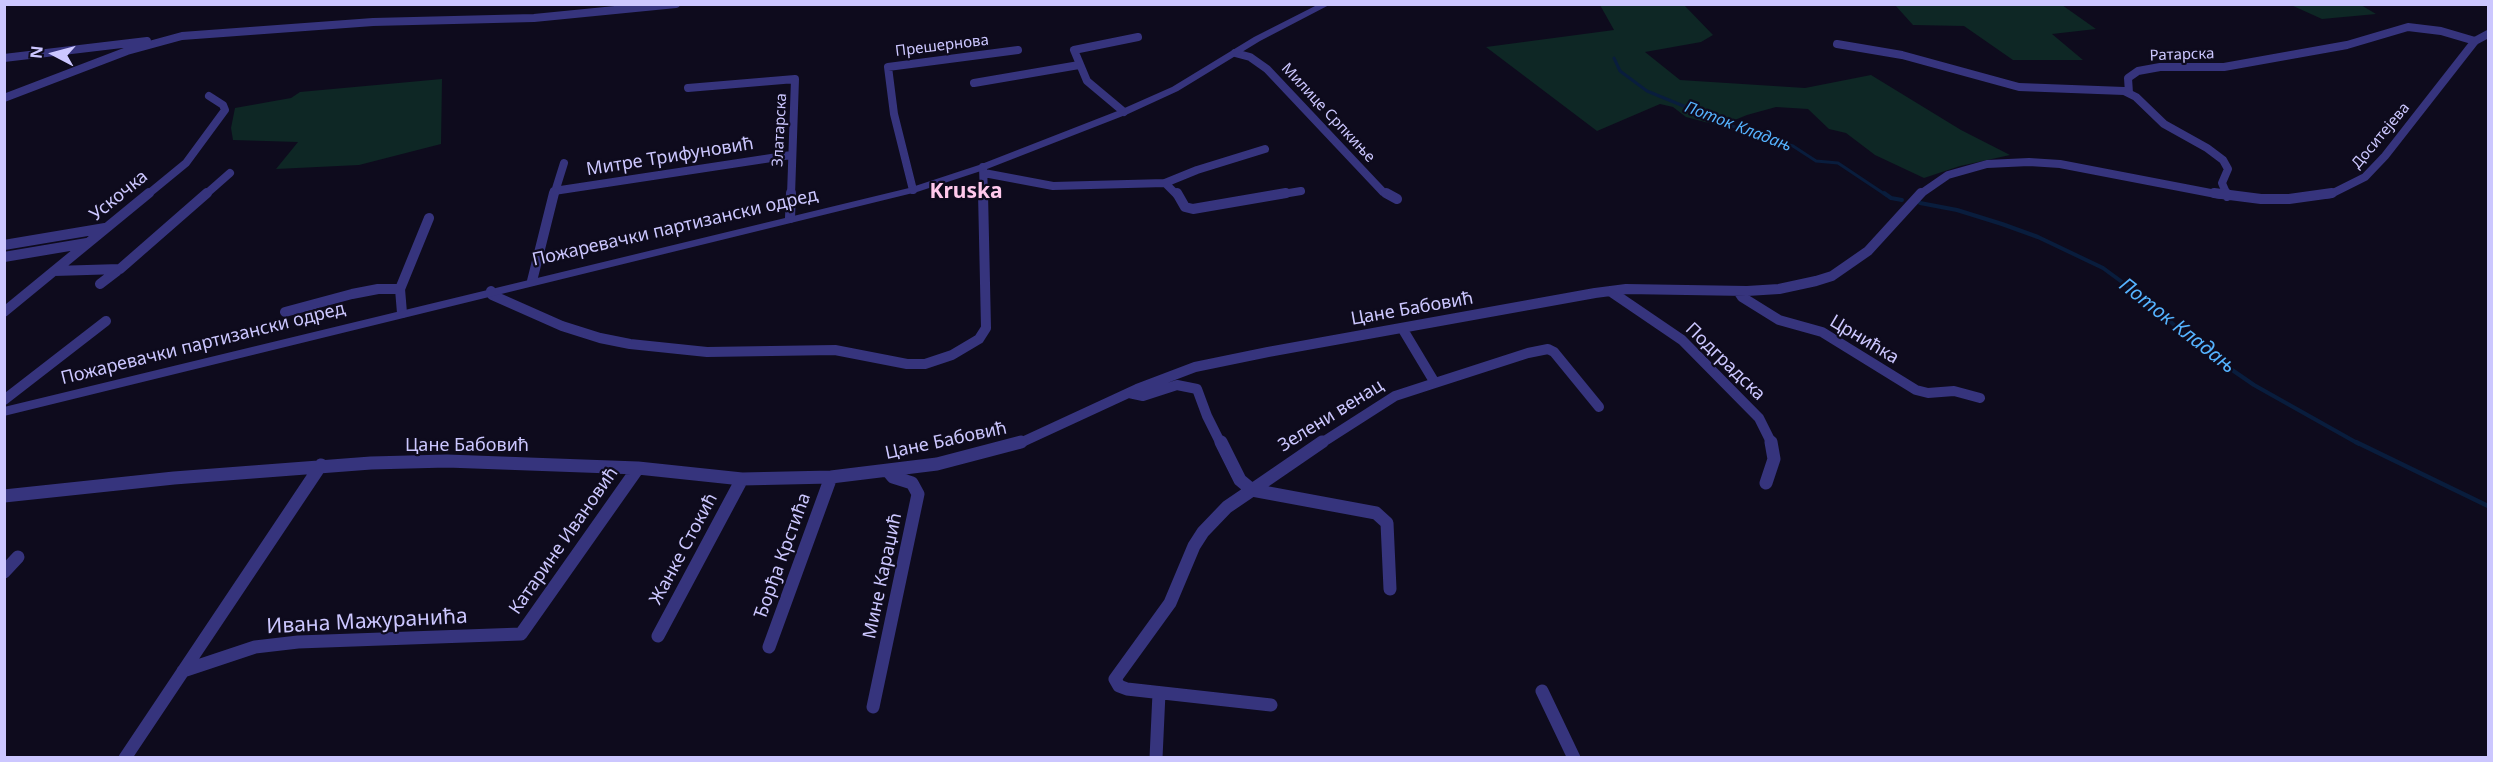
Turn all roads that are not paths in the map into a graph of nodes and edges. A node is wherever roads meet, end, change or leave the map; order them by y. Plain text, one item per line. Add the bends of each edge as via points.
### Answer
1 (676, 4) edge
2 (1327, 4) edge
3 (2488, 34) edge
4 (1138, 37) dead end
5 (2475, 41) junction
6 (153, 42) junction
7 (1837, 44) dead end
8 (1018, 50) dead end
9 (1235, 53) junction
10 (4, 58) edge
11 (1079, 65) junction
12 (974, 83) dead end
13 (688, 88) dead end
14 (2129, 93) junction
15 (209, 96) dead end
16 (4, 98) edge
17 (1124, 112) junction
18 (1265, 149) dead end
19 (791, 155) junction
20 (564, 163) dead end
21 (984, 170) junction
22 (230, 173) dead end
23 (1166, 183) junction
24 (914, 190) junction
25 (554, 191) junction
26 (1301, 191) dead end
27 (2226, 196) junction
28 (1397, 199) dead end
29 (1914, 199) joint
30 (429, 218) dead end
31 (790, 218) junction
32 (107, 227) junction
33 (87, 243) junction
34 (4, 245) edge
35 (4, 257) edge
36 (120, 268) junction
37 (54, 271) junction
38 (532, 281) junction
39 (100, 284) dead end
40 (400, 289) junction
41 (491, 291) junction
42 (1610, 291) junction
43 (1738, 291) junction
44 (4, 312) edge
45 (285, 312) dead end
46 (402, 313) junction
47 (106, 321) dead end
48 (1402, 328) junction
49 (1435, 383) junction
50 (1129, 393) junction
51 (1980, 398) dead end
52 (4, 400) edge
53 (1599, 407) dead end
54 (4, 412) edge
55 (321, 465) junction
56 (638, 468) junction
57 (888, 471) junction
58 (831, 477) junction
59 (742, 479) junction
60 (1766, 483) dead end
61 (1252, 490) junction
62 (4, 496) edge
63 (18, 557) dead end
64 (4, 572) edge
65 (1390, 589) dead end
66 (520, 634) joint
67 (658, 636) dead end
68 (769, 647) dead end
69 (183, 670) junction
70 (1542, 691) dead end
71 (1159, 693) junction
72 (1271, 705) dead end
73 (873, 706) dead end
74 (125, 758) edge
75 (1156, 758) edge
76 (1574, 758) edge

1 - 6 street via 534,18 373,22 200,34
2 - 9 street, Пожаревачки партизански одред
3 - 5 street, Доситејева
4 - 11 street via 1077,48 1074,51
5 - 14 street, Ратарска via 2408,27 2347,45 2232,66 2138,71 2128,78
5 - 27 street, Доситејева via 2385,156 2350,187 2289,200
6 - 10 street via 115,43
6 - 16 street
7 - 14 street via 1902,56 2019,87
8 - 24 street, Прешернова via 888,67 894,114
9 - 17 street, Пожаревачки партизански одред via 1175,89
9 - 28 street, Милице Српкиње via 1250,57 1267,69 1383,192
11 - 12 street
11 - 17 street via 1087,81
13 - 19 street, Златарска via 795,79
14 - 27 street via 2164,124 2223,160 2228,169 2222,183
15 - 32 street, Ускочка via 225,110 200,146 186,163
17 - 21 street, Пожаревачки партизански одред
18 - 23 street
19 - 25 street, Митре Трифуновић
19 - 31 street, Златарска
20 - 25 street
21 - 23 street via 1053,186
21 - 24 street, Пожаревачки партизански одред
21 - 41 street via 986,328 979,339 952,355 925,364 835,350 707,352 630,344 562,326 492,295
22 - 36 street
23 - 26 street via 1185,207 1193,209
24 - 31 street, Пожаревачки партизански одред
25 - 38 street
27 - 29 street, Доситејева via 2087,168 2029,162 1964,169
29 - 43 street, Цане Бабовић via 1869,250 1832,276 1779,289
30 - 40 street
31 - 38 street, Пожаревачки партизански одред
32 - 33 street, Ускочка
32 - 34 street
33 - 35 street
33 - 37 street, Ускочка
36 - 37 street
36 - 39 street
37 - 44 street, Ускочка
38 - 41 street, Пожаревачки партизански одред
40 - 45 street via 352,294
40 - 46 street
41 - 46 street, Пожаревачки партизански одред
42 - 43 street, Цане Бабовић
42 - 48 street, Цане Бабовић
42 - 60 street, Подградска via 1682,340 1759,418 1773,446 1774,459
43 - 51 street, Црнићка via 1770,315 1822,332 1916,390 1954,391
46 - 54 street, Пожаревачки партизански одред
47 - 52 street
48 - 49 street
48 - 50 street, Цане Бабовић via 1195,367
49 - 53 street, Зелени венац via 1548,349
49 - 61 street, Зелени венац via 1395,396
50 - 57 street, Цане Бабовић via 1015,445
50 - 61 street via 1143,396 1177,385 1197,389 1240,480
55 - 56 street, Цане Бабовић via 447,461
55 - 62 street, Цане Бабовић
55 - 69 street
56 - 59 street, Цане Бабовић
56 - 66 street, Катарине Ивановић
57 - 58 street, Цане Бабовић
57 - 73 street, Мине Караџић via 893,477 912,483 918,494
58 - 59 street, Цане Бабовић
58 - 68 street, Ђорђа Крстића
59 - 67 street, Жанке Стокић
61 - 65 street via 1380,516 1387,523
61 - 71 street, Зелени венац via 1227,507 1203,532 1170,603 1116,675 1123,688
63 - 64 street
66 - 69 street, Ивана Мажуранића via 298,642 255,647
69 - 74 street
70 - 76 street
71 - 72 street, Зелени венац
71 - 75 street

